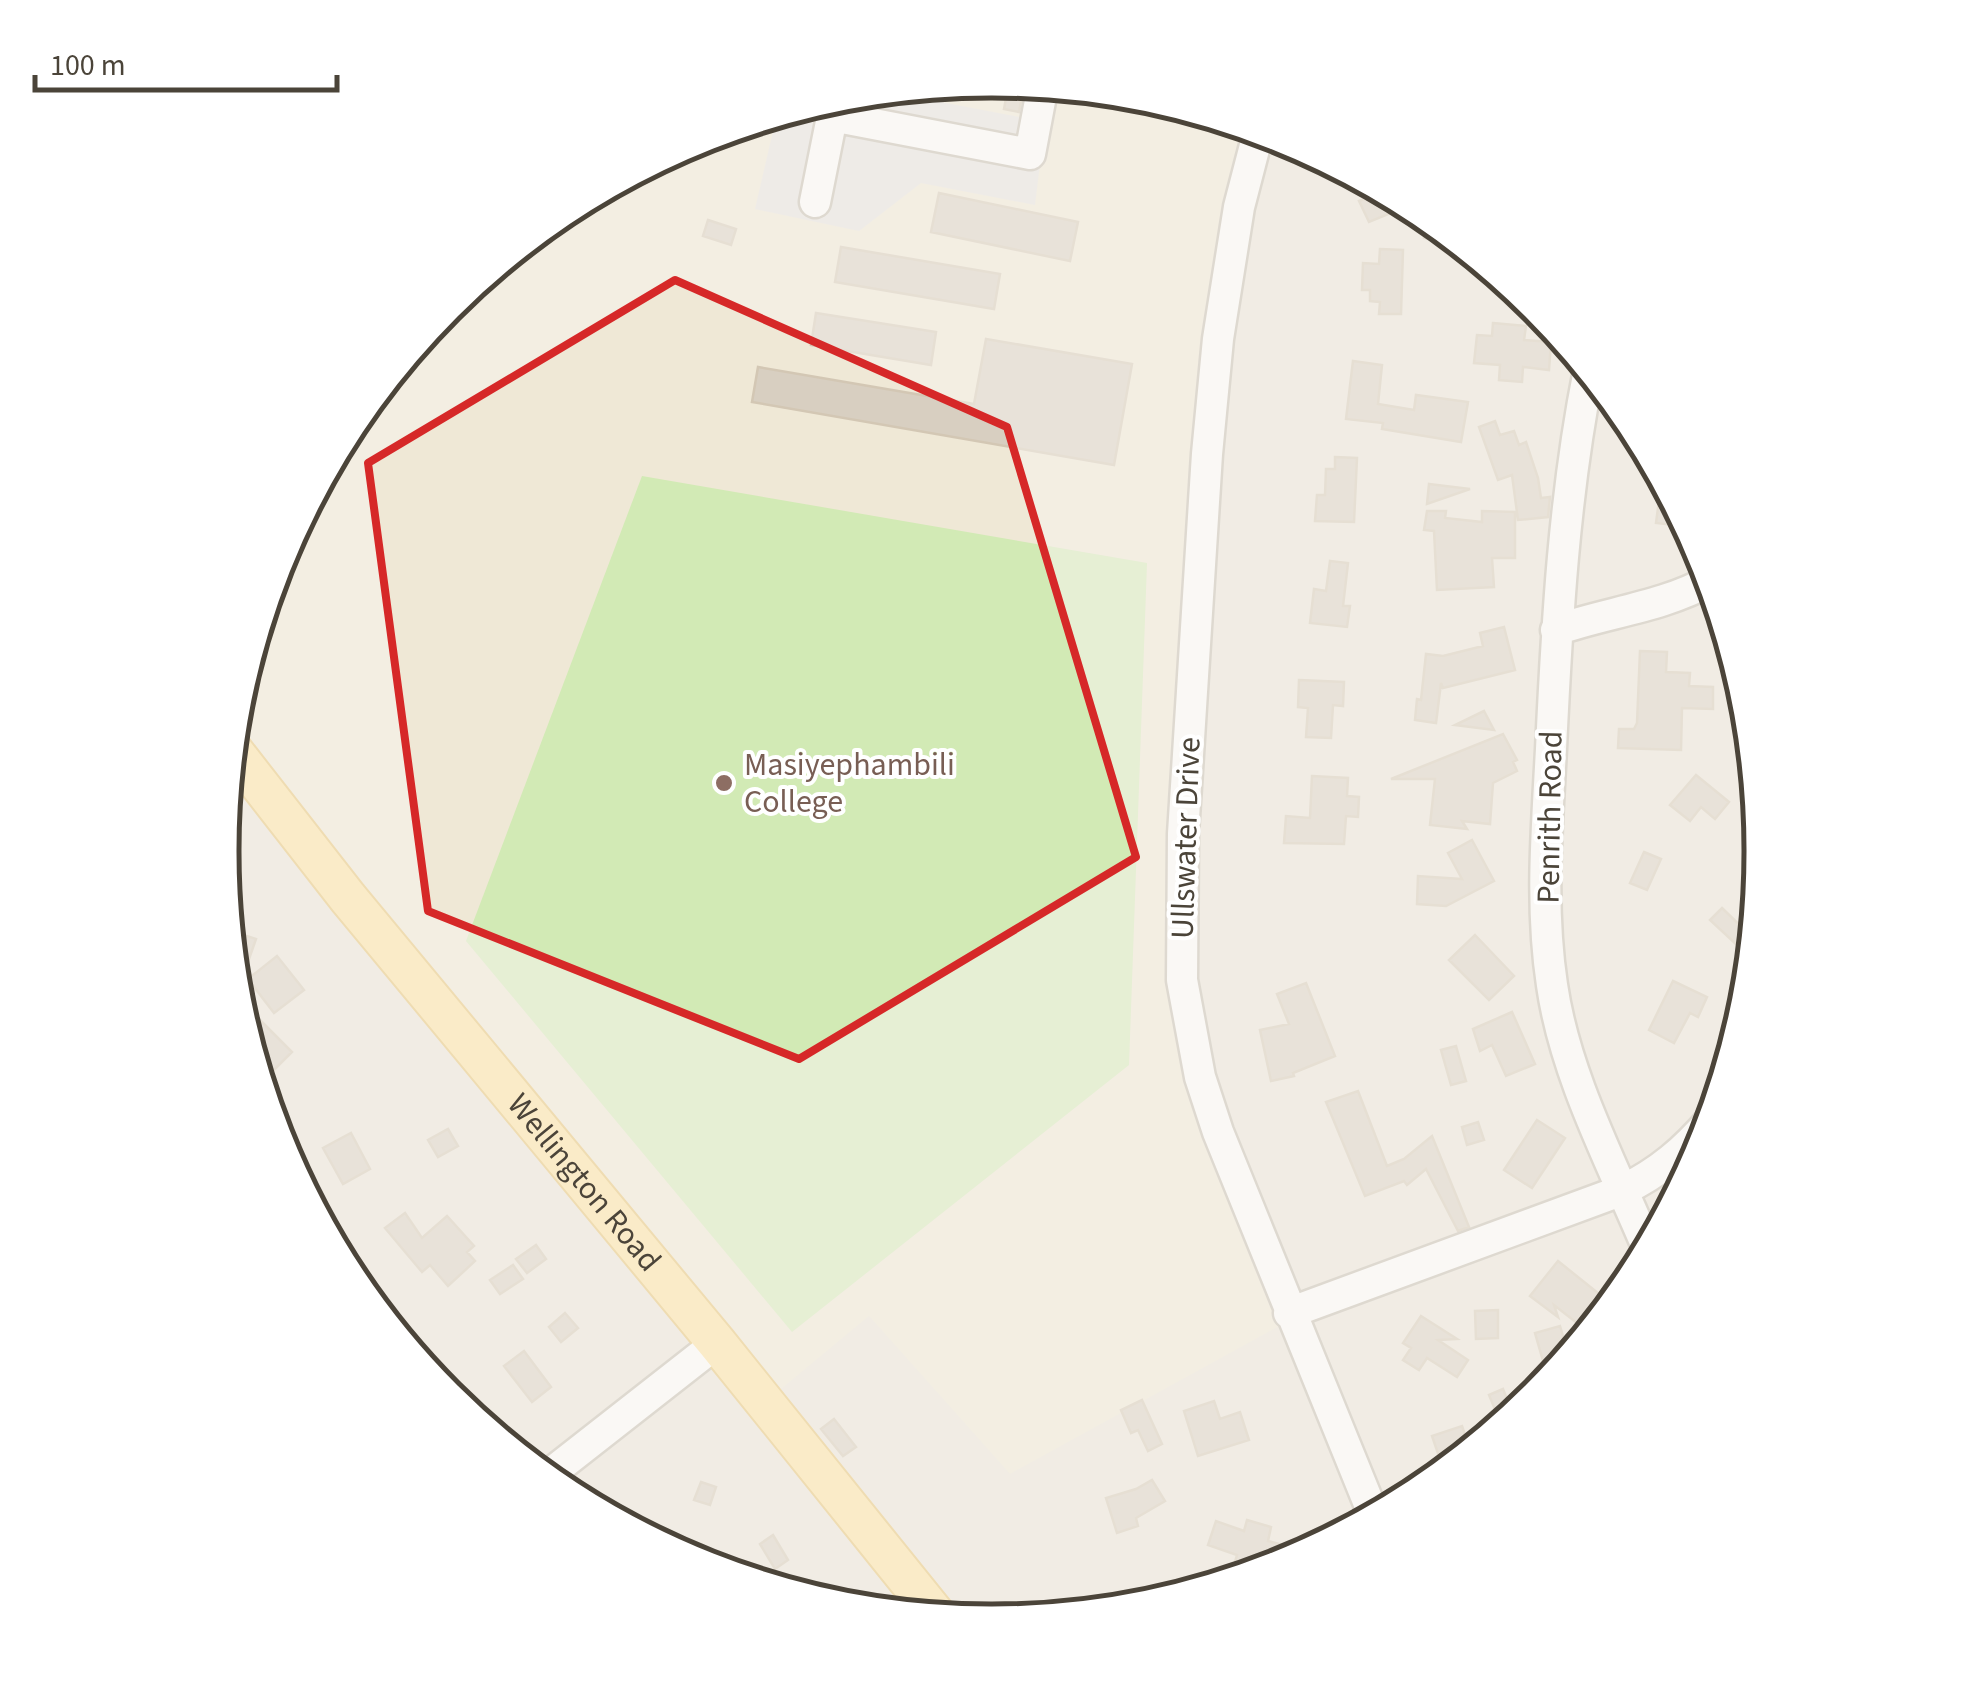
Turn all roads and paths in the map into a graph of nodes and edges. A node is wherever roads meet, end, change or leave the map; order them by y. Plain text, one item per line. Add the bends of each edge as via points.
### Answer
1 (1040, 99) edge
2 (853, 111) edge
3 (832, 115) edge
4 (1254, 145) edge
5 (816, 202) dead end
6 (1586, 388) edge
7 (1697, 586) edge
8 (1556, 630) junction
9 (244, 764) edge
10 (1681, 1153) edge
11 (1623, 1190) junction
12 (1641, 1232) edge
13 (1289, 1313) junction
14 (716, 1343) junction
15 (559, 1467) edge
16 (1368, 1503) edge
17 (923, 1600) edge

1 - 2 street via 1030,154
3 - 5 street
4 - 13 street, Ullswater Drive via 1218,339 1207,454 1183,834 1182,980 1200,1077
6 - 8 street, Penrith Road via 1563,528
7 - 8 street via 1654,605
8 - 11 street, Penrith Road via 1546,894 1552,985 1583,1092
9 - 14 main road, Wellington Road
10 - 11 street
11 - 12 street, Penrith Road
11 - 13 street
13 - 16 street, Ullswater Drive
14 - 15 street
14 - 17 main road, Wellington Road

